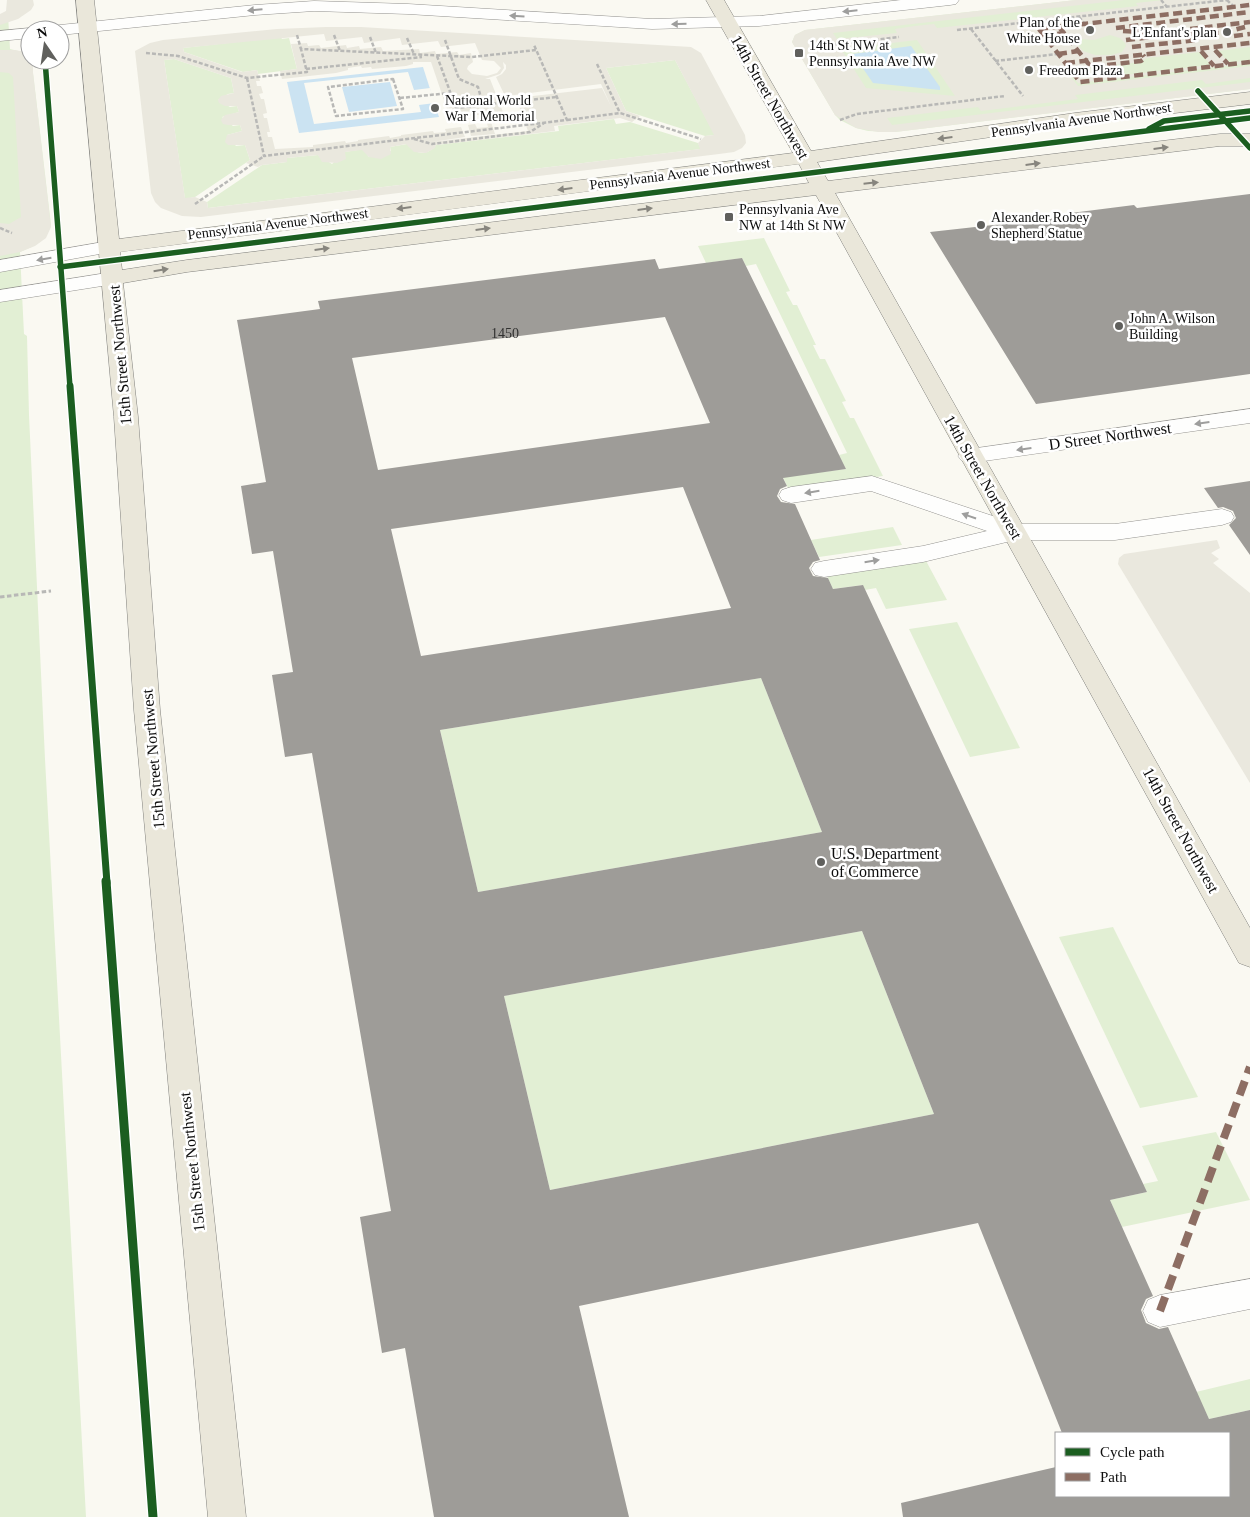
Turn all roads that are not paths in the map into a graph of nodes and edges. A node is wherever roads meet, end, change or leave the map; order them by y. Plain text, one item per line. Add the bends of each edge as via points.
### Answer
1 (85, 0) edge
2 (715, 0) edge
3 (950, 0) edge
4 (728, 23) junction
5 (88, 27) junction
6 (70, 29) edge
7 (20, 35) edge
8 (0, 36) edge
9 (1250, 98) edge
10 (1250, 140) edge
11 (805, 157) junction
12 (823, 188) junction
13 (109, 247) junction
14 (0, 266) edge
15 (113, 278) junction
16 (0, 296) edge
17 (1250, 416) edge
18 (970, 456) junction
19 (791, 496) dead end
20 (1222, 516) dead end
21 (1015, 532) junction
22 (824, 569) dead end
23 (1250, 954) edge
24 (1250, 1294) edge
25 (1160, 1311) dead end
26 (227, 1517) edge

1 - 5 main road, 15th Street Northwest
2 - 4 main road, 14th Street Northwest
3 -> 4 street
4 -> 5 street via 652,24 314,6
4 - 11 main road, 14th Street Northwest
5 - 6 street
5 - 13 main road, 15th Street Northwest
7 - 8 street
9 -> 11 main road, Pennsylvania Avenue Northwest
12 -> 10 main road, Pennsylvania Avenue Northwest via 1220,140
11 - 12 main road, 14th Street Northwest
11 -> 13 main road, Pennsylvania Avenue Northwest
15 -> 12 main road, Pennsylvania Avenue Northwest via 226,261
12 - 18 main road, 14th Street Northwest
13 -> 14 street
13 - 15 main road, 15th Street Northwest
15 - 16 street
15 - 26 main road, 15th Street Northwest via 147,710
17 -> 18 street, D Street Northwest
18 - 21 main road, 14th Street Northwest
21 -> 19 street via 872,483
20 - 21 street via 1115,532
22 -> 21 street via 923,554
21 - 23 main road, 14th Street Northwest
24 - 25 street

